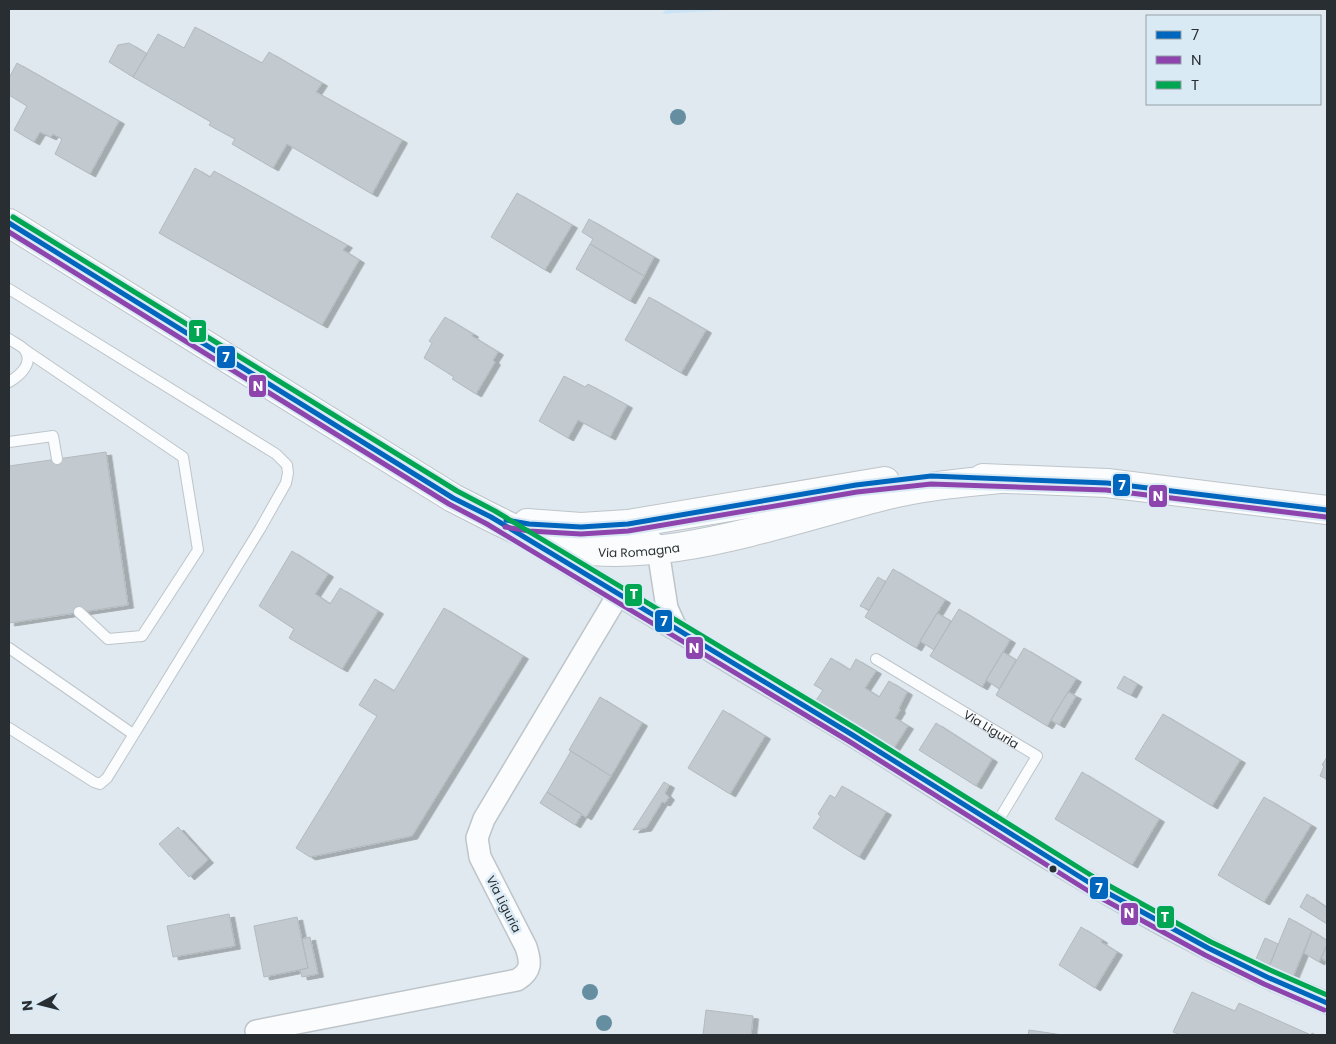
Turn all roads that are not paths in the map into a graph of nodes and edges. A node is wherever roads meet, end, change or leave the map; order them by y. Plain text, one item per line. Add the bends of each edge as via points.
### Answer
1 (9, 223) edge
2 (9, 289) edge
3 (9, 339) edge
4 (25, 350) junction
5 (9, 382) edge
6 (9, 442) edge
7 (57, 459) dead end
8 (1000, 479) junction
9 (1327, 510) edge
10 (490, 517) junction
11 (628, 524) junction
12 (658, 550) junction
13 (588, 551) junction
14 (618, 595) junction
15 (79, 612) dead end
16 (677, 630) junction
17 (9, 648) edge
18 (876, 659) dead end
19 (9, 728) edge
20 (133, 734) junction
21 (995, 826) junction
22 (1327, 1003) edge
23 (256, 1030) dead end

1 - 10 main road via 454,498
2 - 20 lane via 276,454 286,465 286,483 260,529
3 - 4 lane
4 - 5 lane via 28,359 25,369
4 - 15 lane via 184,457 198,550 142,636 108,639
6 - 7 lane via 53,436
8 - 9 main road, Via Romagna via 1107,482
8 - 11 main road, Via Romagna via 908,478
8 - 12 main road, Via Romagna via 898,493 762,530
10 - 13 street
10 - 13 main road, Via Romagna via 547,525
11 - 12 street via 644,533
11 - 13 main road, Via Romagna
12 - 13 main road, Via Romagna
12 - 16 street via 665,599
13 - 14 street
14 - 16 street
14 - 23 street, Via Liguria via 484,819 477,838 480,857 526,946 529,966 525,975 517,980
16 - 21 street
17 - 20 lane
18 - 21 lane, Via Liguria via 1037,756
19 - 20 lane via 100,784 107,778
21 - 22 street via 1221,956

